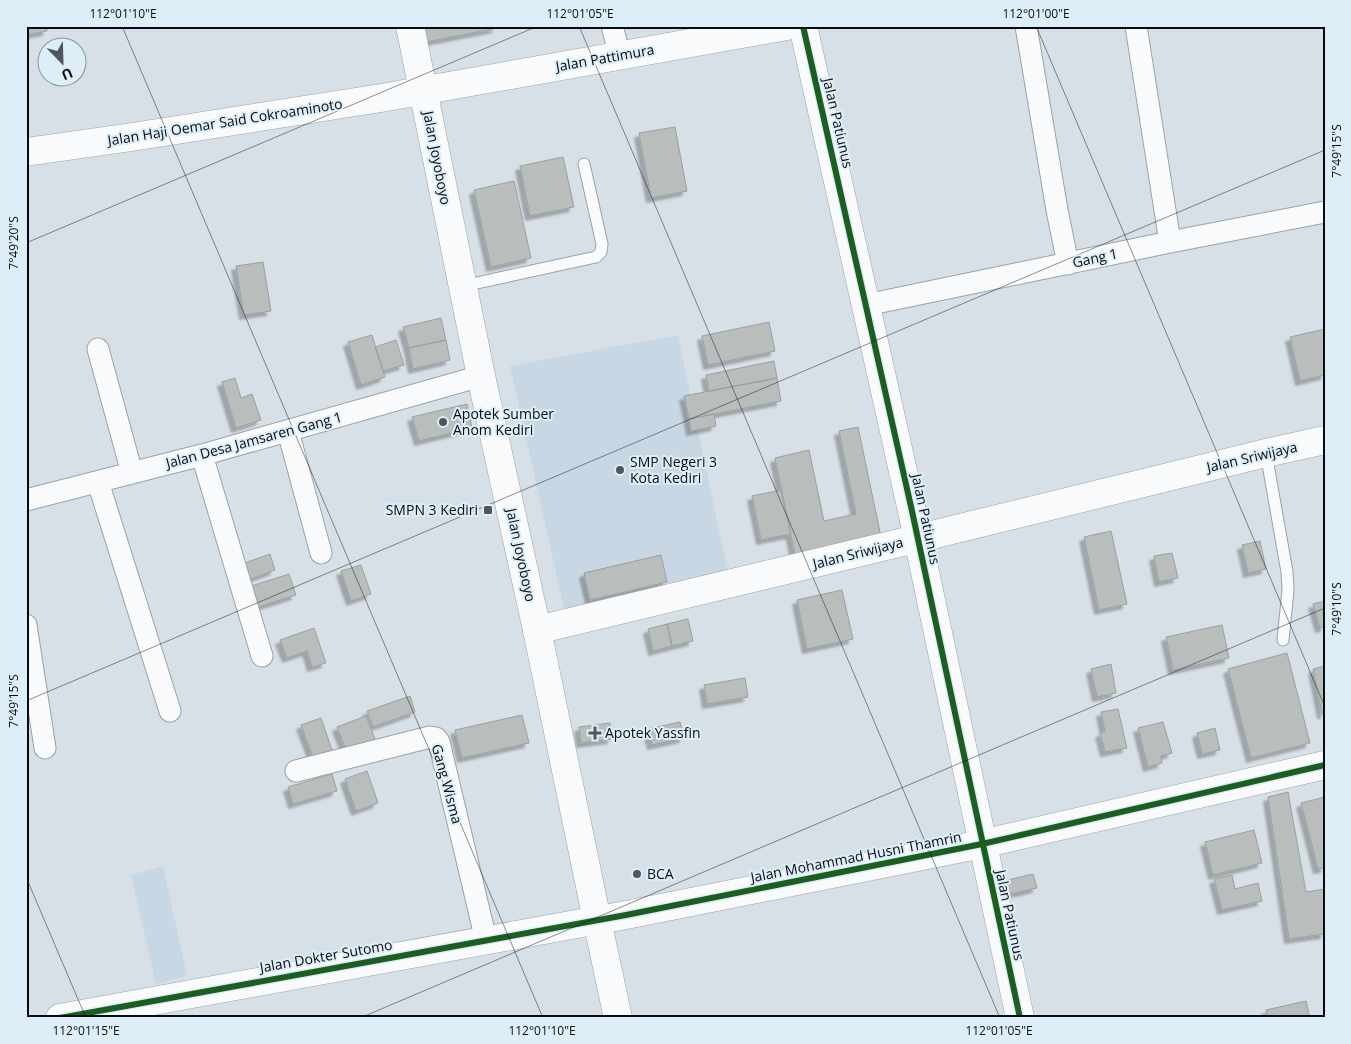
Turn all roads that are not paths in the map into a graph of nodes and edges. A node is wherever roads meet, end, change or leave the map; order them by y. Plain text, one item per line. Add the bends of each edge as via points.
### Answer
1 (410, 26) edge
2 (612, 26) edge
3 (787, 26) edge
4 (803, 26) edge
5 (1026, 26) edge
6 (1136, 26) edge
7 (620, 56) junction
8 (424, 91) junction
9 (26, 152) edge
10 (584, 164) dead end
11 (1325, 212) edge
12 (1170, 242) junction
13 (1068, 264) junction
14 (462, 286) junction
15 (866, 305) junction
16 (98, 349) dead end
17 (481, 376) junction
18 (288, 431) junction
19 (1325, 440) edge
20 (1266, 453) junction
21 (202, 455) junction
22 (132, 473) junction
23 (98, 482) junction
24 (26, 500) edge
25 (917, 538) junction
26 (321, 553) dead end
27 (26, 626) edge
28 (537, 630) junction
29 (1283, 640) dead end
30 (262, 656) dead end
31 (170, 711) dead end
32 (45, 748) dead end
33 (1325, 765) edge
34 (296, 771) dead end
35 (982, 844) junction
36 (596, 920) junction
37 (486, 940) junction
38 (60, 1018) edge
39 (618, 1018) edge
40 (1020, 1018) edge

1 - 8 street, Jalan Joyoboyo
2 - 7 street
3 - 7 street, Jalan Pattimura
4 - 15 street, Jalan Patiunus
5 - 13 street
6 - 12 street
7 - 8 street, Jalan Pattimura
8 - 9 street, Jalan Haji Oemar Said Cokroaminoto
8 - 14 street, Jalan Joyoboyo
10 - 14 lane via 601,252 596,257
11 - 12 street, Gang 1
12 - 13 street, Gang 1
13 - 15 street, Gang 1
14 - 17 street, Jalan Joyoboyo
15 - 25 street, Jalan Patiunus
16 - 22 street
17 - 18 street, Jalan Desa Jamsaren Gang 1
17 - 28 street, Jalan Joyoboyo
18 - 21 street, Jalan Desa Jamsaren Gang 1
18 - 26 street
19 - 20 street, Jalan Sriwijaya
20 - 25 street, Jalan Sriwijaya
20 - 29 lane via 1287,572
21 - 22 street, Jalan Desa Jamsaren Gang 1
21 - 30 street
22 - 23 street, Jalan Desa Jamsaren Gang 1
23 - 24 street, Jalan Desa Jamsaren Gang 1
23 - 31 street
25 - 28 street, Jalan Sriwijaya
25 - 35 street, Jalan Patiunus
27 - 32 street
28 - 36 street, Jalan Joyoboyo
33 - 35 street, Jalan Mohammad Husni Thamrin
34 - 37 street, Gang Wisma via 436,738
35 - 36 street, Jalan Mohammad Husni Thamrin
35 - 40 street, Jalan Patiunus
36 - 37 street, Jalan Dokter Sutomo
36 - 39 street, Jalan Joyoboyo
37 - 38 street, Jalan Dokter Sutomo

